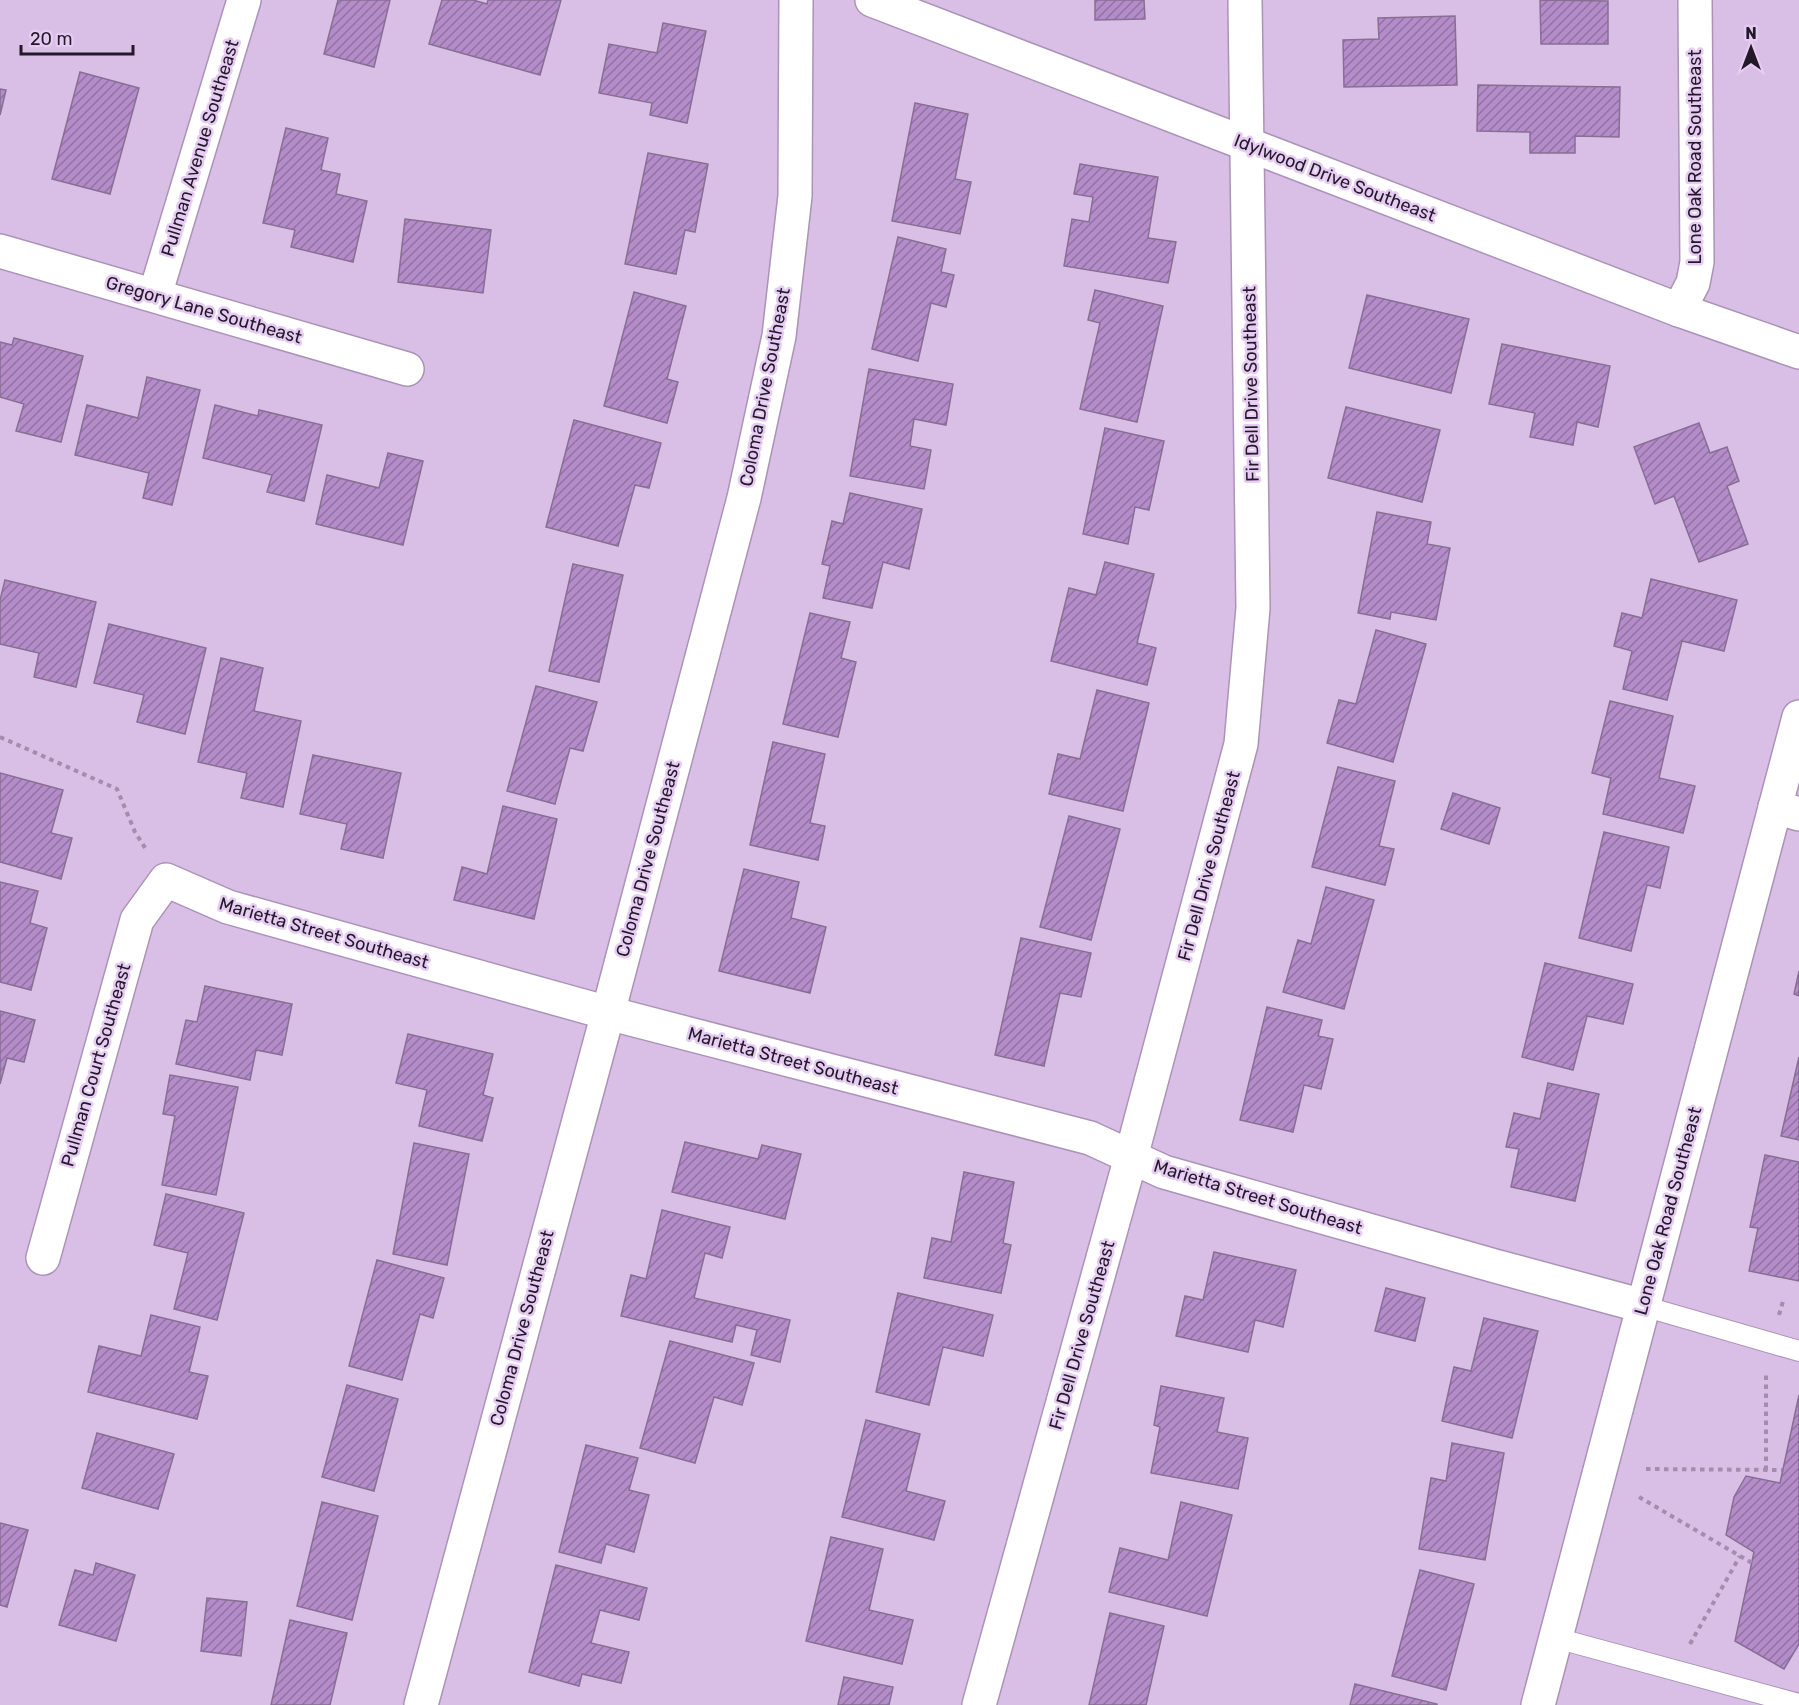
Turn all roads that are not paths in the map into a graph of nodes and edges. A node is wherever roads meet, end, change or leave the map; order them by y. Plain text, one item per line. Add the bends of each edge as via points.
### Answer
1 (244, 0) edge
2 (796, 0) edge
3 (872, 0) edge
4 (1245, 0) edge
5 (1695, 0) edge
6 (1246, 144) junction
7 (0, 251) edge
8 (155, 295) junction
9 (1679, 310) junction
10 (1799, 352) edge
11 (407, 369) dead end
12 (1799, 717) edge
13 (1787, 810) edge
14 (166, 880) joint
15 (608, 1013) junction
16 (1131, 1157) junction
17 (43, 1258) dead end
18 (1643, 1306) junction
19 (1799, 1351) edge
20 (1556, 1638) junction
21 (1799, 1704) edge
22 (421, 1705) edge
23 (979, 1705) edge
24 (1538, 1705) edge

1 - 8 street, Pullman Avenue Southeast
2 - 15 street, Coloma Drive Southeast via 795,196 778,336 744,498
3 - 6 street, Idylwood Drive Southeast
4 - 6 street, Fir Dell Drive Southeast
5 - 9 street, Lone Oak Road Southeast via 1697,262 1693,283
6 - 9 street, Idylwood Drive Southeast
6 - 16 street, Fir Dell Drive Southeast via 1253,608 1241,744
7 - 8 street, Gregory Lane Southeast
8 - 11 street, Gregory Lane Southeast
9 - 10 street, Idylwood Drive Southeast
12 - 13 street, Lone Oak Road Southeast
13 - 18 street, Lone Oak Road Southeast
14 - 15 street, Marietta Street Southeast via 228,907
14 - 17 street, Pullman Court Southeast via 137,920
15 - 16 street, Marietta Street Southeast via 1090,1138
15 - 22 street, Coloma Drive Southeast
16 - 18 street, Marietta Street Southeast via 1164,1172
16 - 23 street, Fir Dell Drive Southeast
18 - 19 lane
18 - 20 street, Lone Oak Road Southeast
20 - 21 lane
20 - 24 street, Lone Oak Road Southeast

